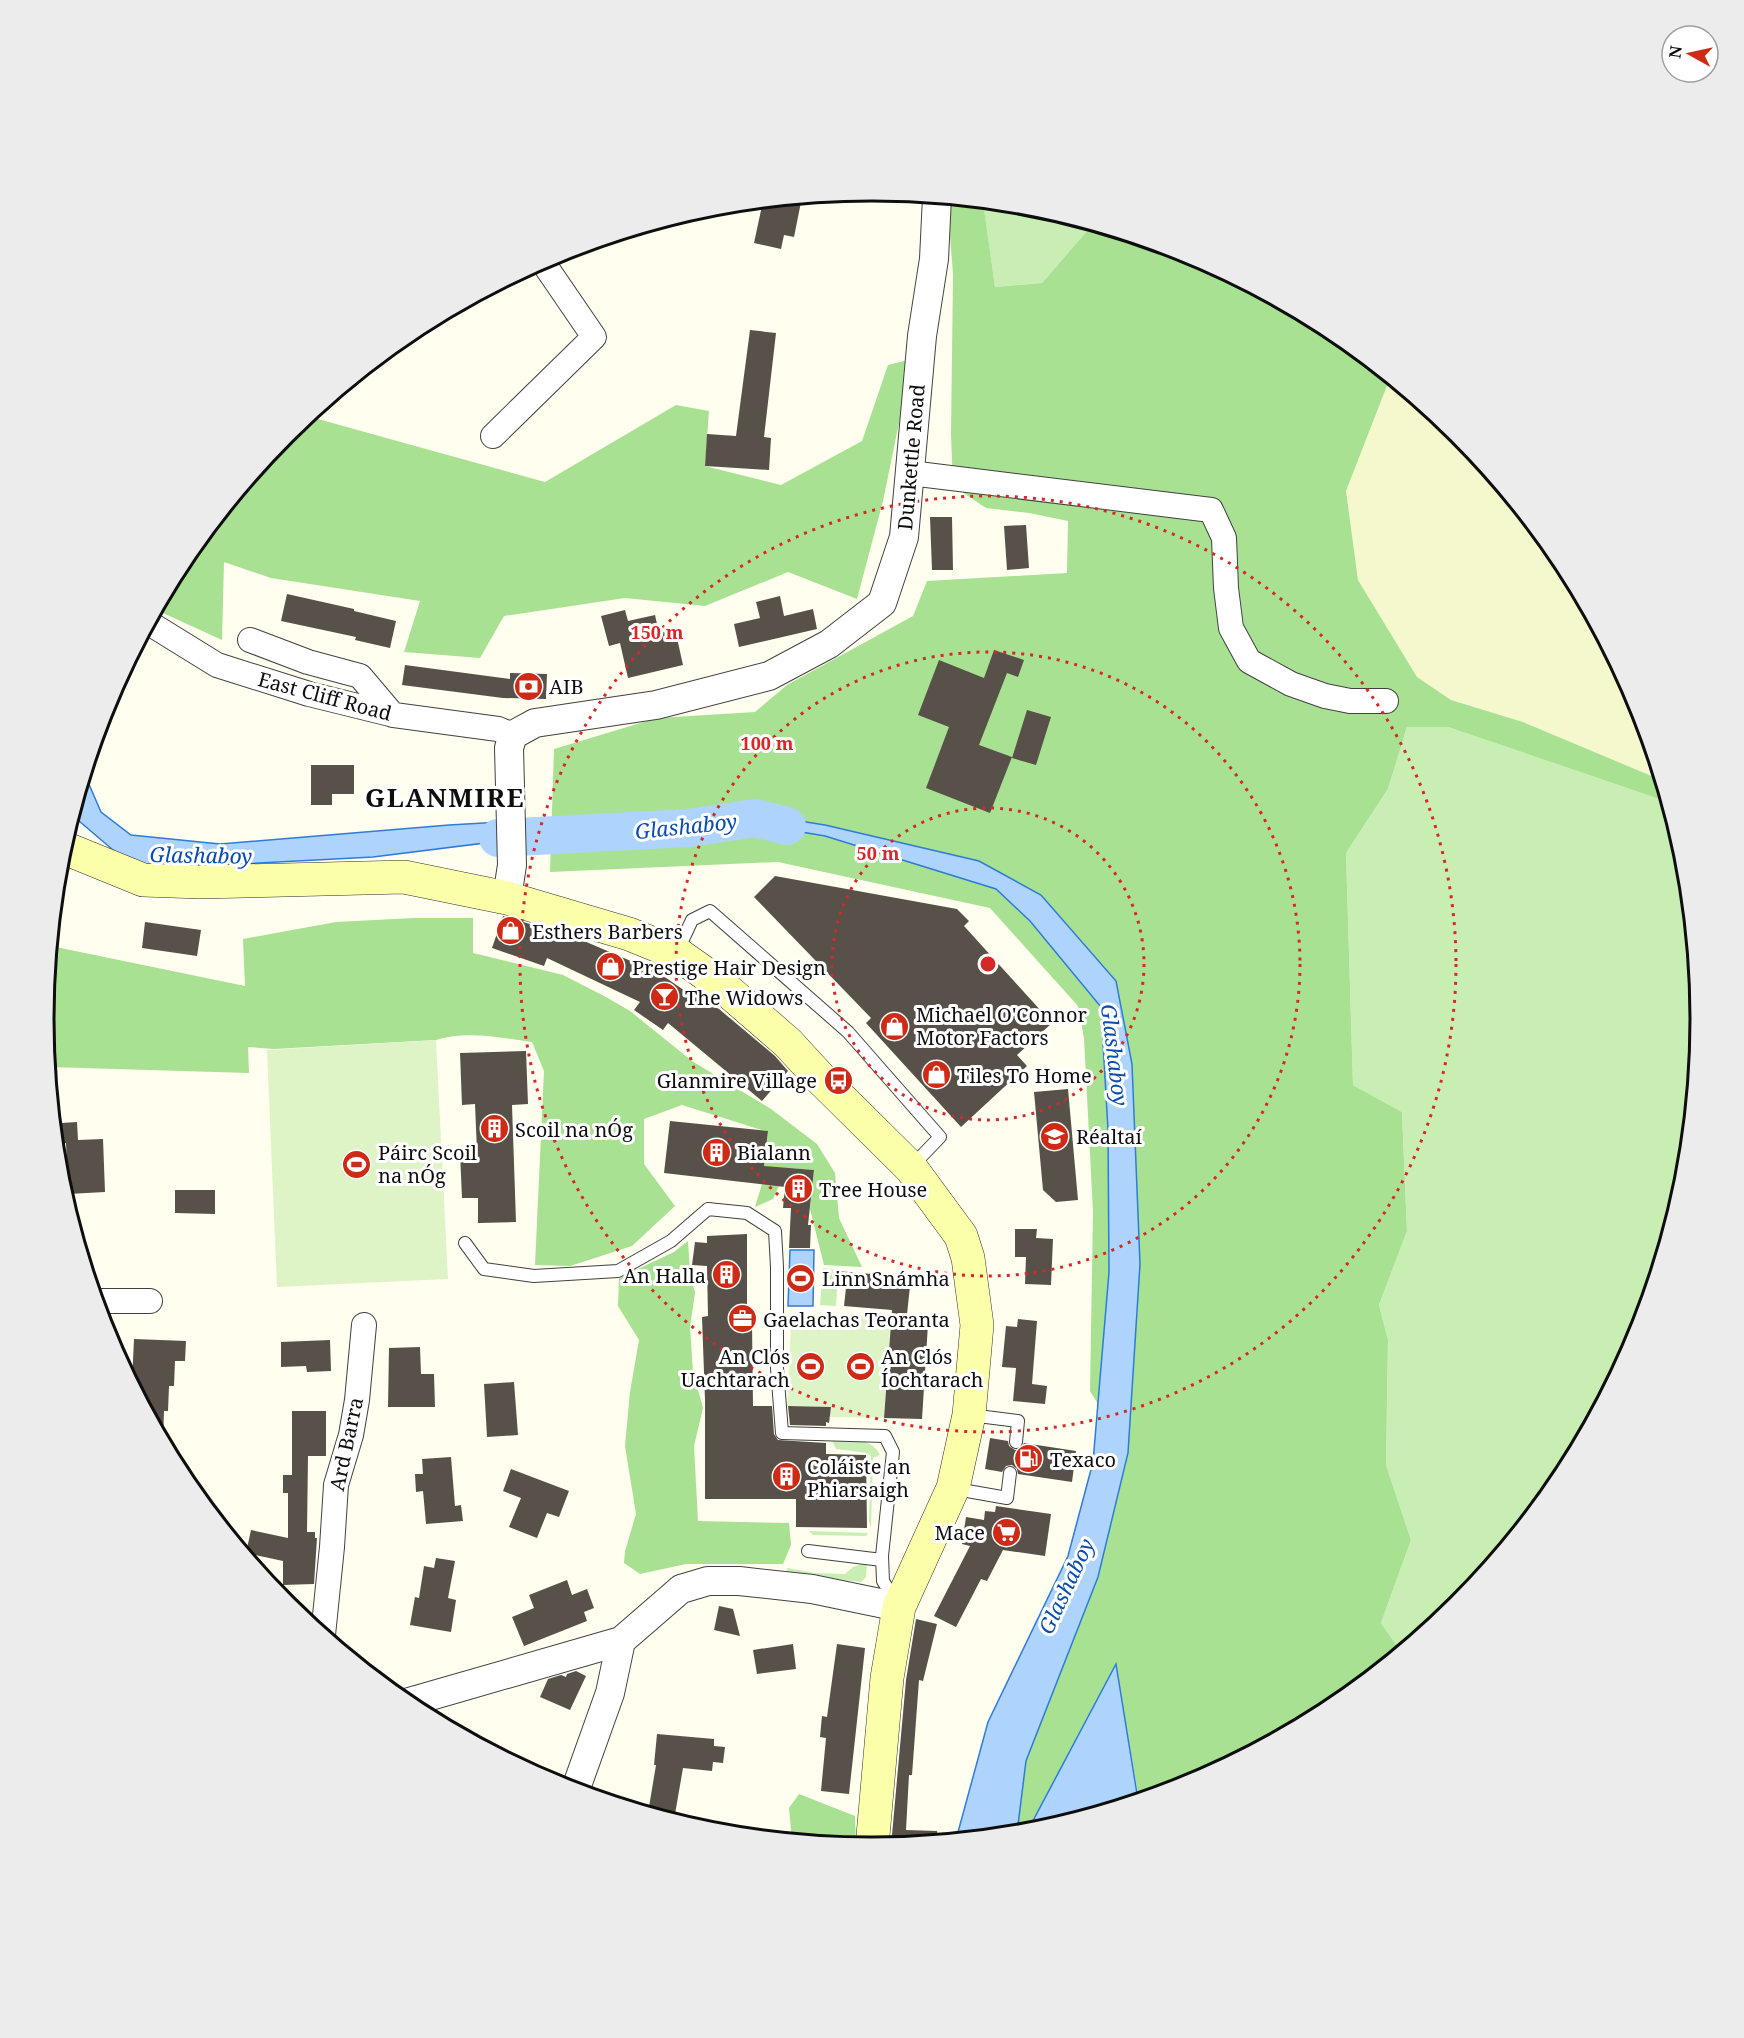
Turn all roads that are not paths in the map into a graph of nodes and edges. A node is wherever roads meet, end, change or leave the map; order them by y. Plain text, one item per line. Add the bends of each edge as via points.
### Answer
1 (938, 204) edge
2 (547, 268) edge
3 (493, 436) dead end
4 (910, 473) junction
5 (155, 627) edge
6 (250, 640) dead end
7 (1386, 701) dead end
8 (393, 715) junction
9 (511, 742) junction
10 (72, 851) edge
11 (507, 898) junction
12 (676, 953) junction
13 (911, 1168) junction
14 (465, 1243) dead end
15 (150, 1300) dead end
16 (104, 1301) edge
17 (364, 1324) dead end
18 (969, 1415) junction
19 (1016, 1442) dead end
20 (1010, 1473) dead end
21 (953, 1488) junction
22 (808, 1551) dead end
23 (882, 1560) junction
24 (899, 1607) junction
25 (324, 1625) edge
26 (621, 1641) junction
27 (419, 1700) edge
28 (578, 1782) edge
29 (873, 1837) edge

1 - 4 street, Dunkettle Road
2 - 3 street via 594,336
4 - 7 street via 1211,510 1224,538 1231,628 1249,661 1291,684 1325,696
4 - 9 street, Dunkettle Road via 904,537 882,603 829,644 769,676 656,705 535,723
5 - 8 street, East Cliff Road via 217,665
6 - 8 street via 360,676
8 - 9 street, East Cliff Road via 498,729
9 - 11 street via 512,864
10 - 11 main road via 143,880 404,877
11 - 12 main road via 629,934
12 - 13 main road via 720,984 788,1042
12 - 13 lane via 692,920 710,911 848,1032 940,1137
13 - 18 main road via 961,1236 968,1258 977,1324
14 - 23 lane via 484,1269 534,1276 618,1271 671,1241 708,1209 747,1213 775,1231 782,1433 885,1436 893,1452
15 - 16 street
17 - 25 street, Ard Barra via 351,1435 336,1485
18 - 19 lane via 1018,1421
18 - 21 main road
20 - 21 lane via 1007,1498
21 - 24 main road
22 - 23 lane
23 - 24 lane via 883,1581
24 - 26 street via 812,1589 708,1581 681,1588
24 - 29 main road via 887,1678
26 - 27 street
26 - 28 street via 610,1693

